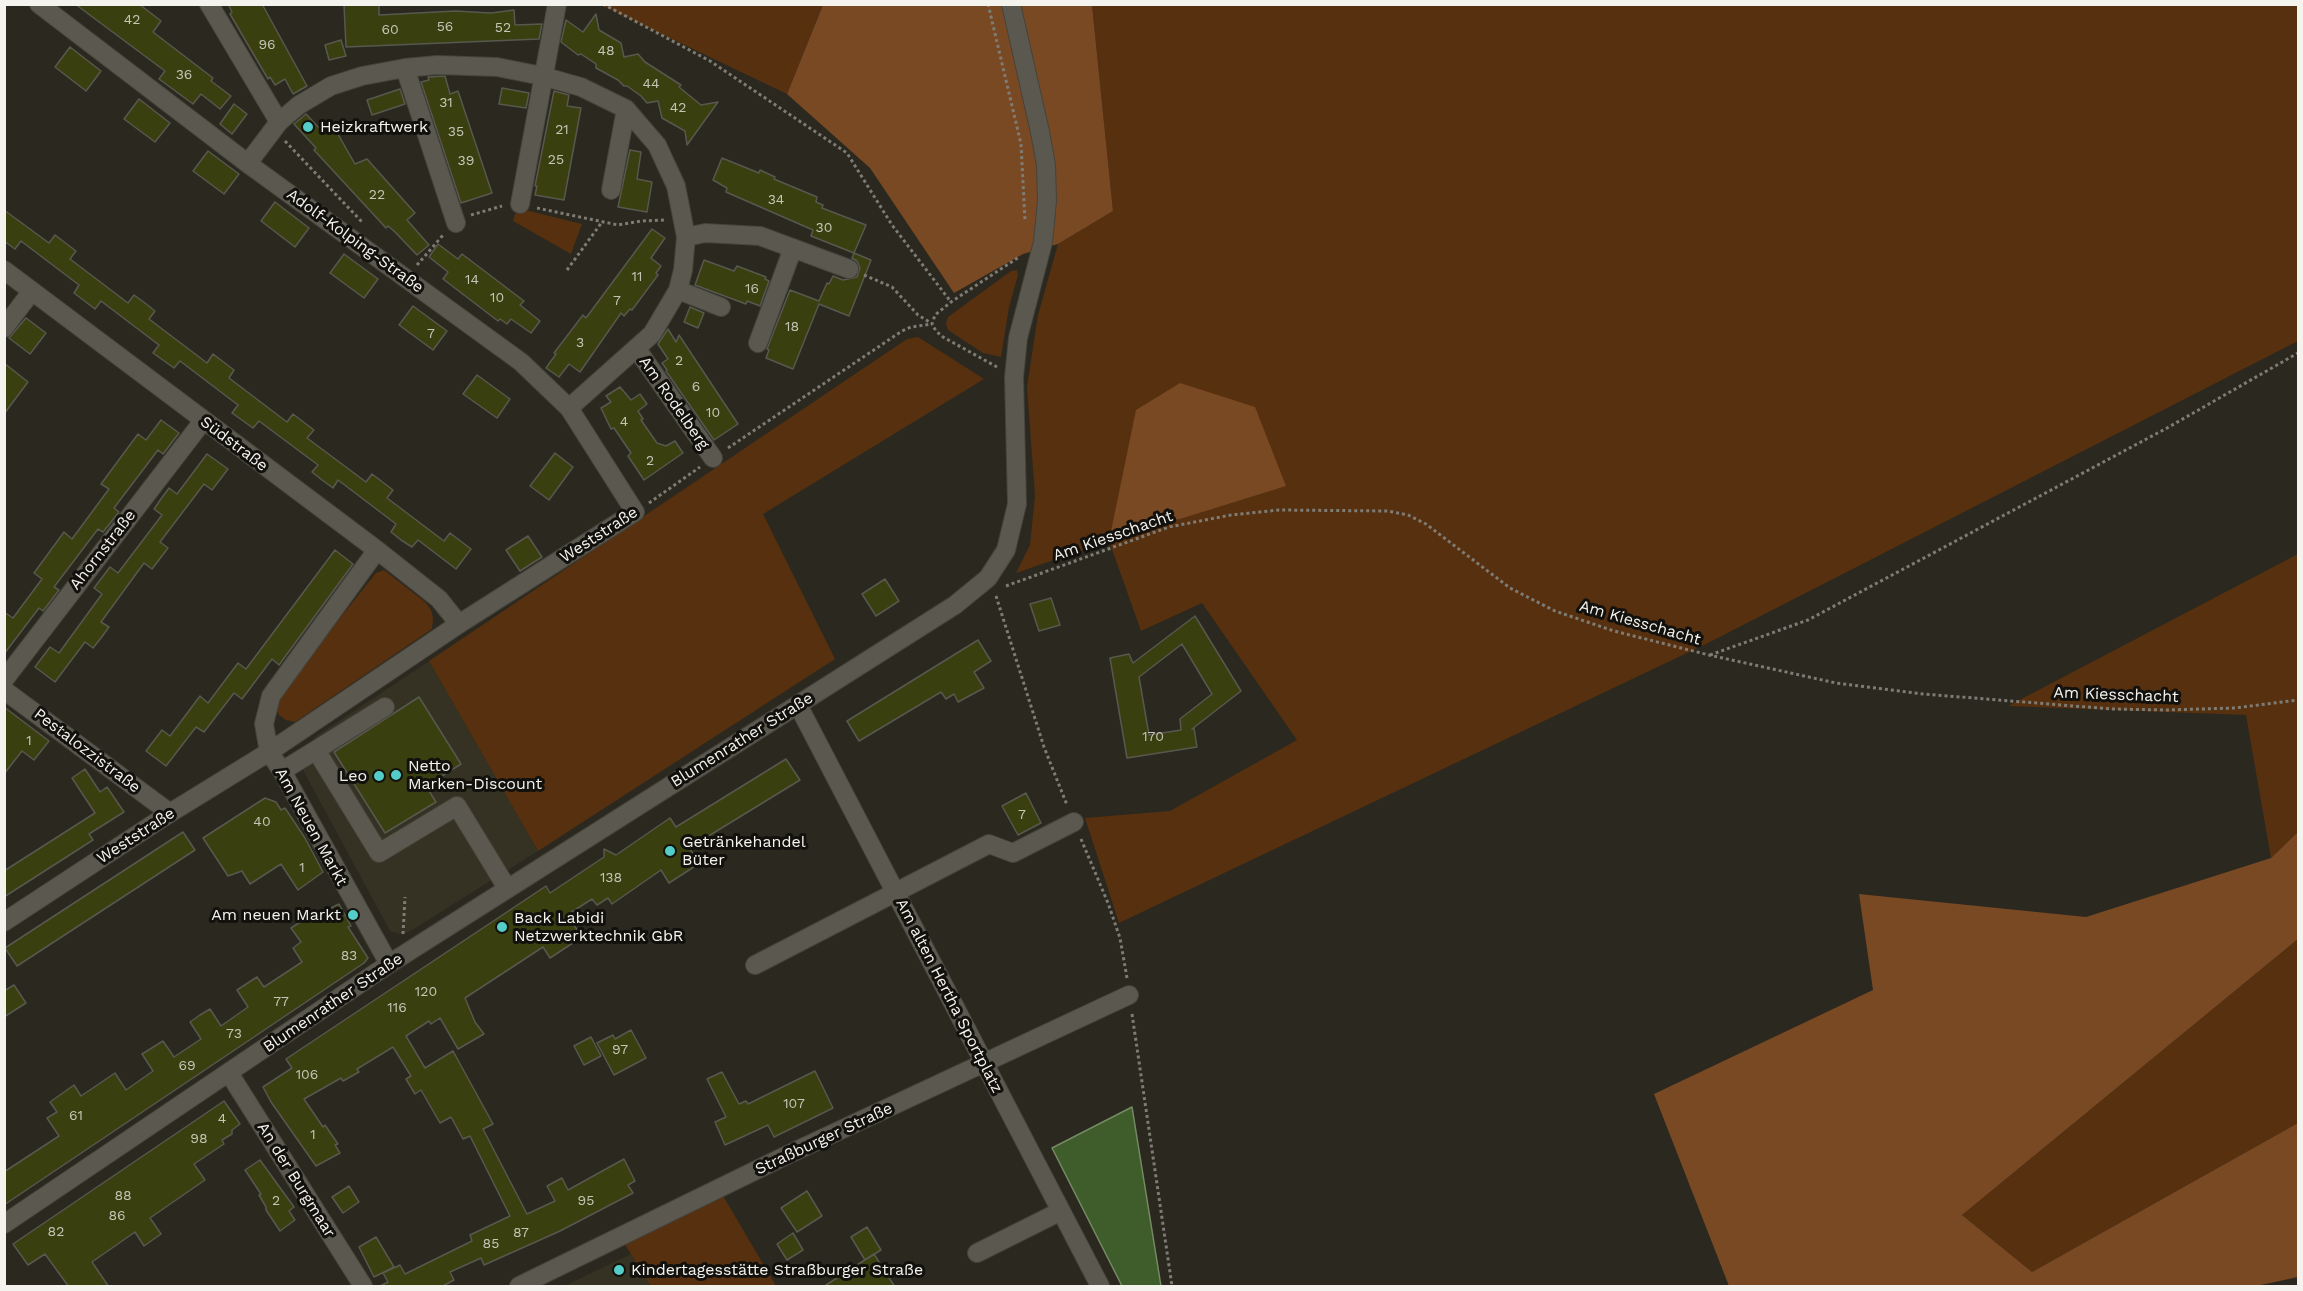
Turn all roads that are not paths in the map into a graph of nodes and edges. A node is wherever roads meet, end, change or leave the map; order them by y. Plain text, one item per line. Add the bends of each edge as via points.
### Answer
1 (39, 4) edge
2 (208, 4) edge
3 (557, 4) edge
4 (1011, 4) edge
5 (405, 68) junction
6 (542, 76) junction
7 (626, 109) junction
8 (276, 125) junction
9 (248, 163) junction
10 (611, 190) dead end
11 (520, 204) road end
12 (456, 223) road end
13 (685, 228) junction
14 (793, 248) junction
15 (849, 269) road end
16 (4, 270) edge
17 (678, 290) junction
18 (32, 291) junction
19 (721, 307) dead end
20 (4, 328) edge
21 (758, 343) dead end
22 (636, 348) junction
23 (569, 408) junction
24 (203, 421) junction
25 (713, 458) road end
26 (635, 512) joint
27 (377, 550) junction
28 (459, 624) junction
29 (4, 680) edge
30 (4, 690) edge
31 (798, 705) junction
32 (385, 708) dead end
33 (316, 750) junction
34 (269, 752) junction
35 (282, 771) junction
36 (170, 813) junction
37 (1074, 822) road end
38 (507, 888) junction
39 (896, 893) junction
40 (4, 922) edge
41 (389, 964) junction
42 (755, 965) dead end
43 (1130, 995) road end
44 (985, 1064) junction
45 (229, 1073) junction
46 (1061, 1211) junction
47 (4, 1224) edge
48 (977, 1252) dead end
49 (363, 1287) edge
50 (519, 1287) edge
51 (1100, 1287) edge

1 - 9 street, Adolf-Kolping-Straße
2 - 8 street
3 - 6 street
4 - 31 street, Blumenrather Straße via 1040,132 1047,201 1043,242 1018,338 1014,377 1017,504 1006,550 988,578 956,606
5 - 6 street, Am Rodelberg via 468,65
5 - 8 street, Am Rodelberg via 331,86 299,105
5 - 12 street
6 - 7 street, Am Rodelberg via 581,87
6 - 11 street
7 - 10 street
7 - 13 street, Am Rodelberg via 657,145 676,186
8 - 9 street, Am Rodelberg
9 - 23 street, Adolf-Kolping-Straße via 520,363
13 - 14 street via 760,236
13 - 17 street, Am Rodelberg
14 - 15 street
14 - 21 street
16 - 18 street, Südstraße
17 - 19 street
17 - 22 street, Am Rodelberg via 652,334
18 - 20 street
18 - 24 street, Südstraße
22 - 23 street, Am Rodelberg
22 - 25 street, Am Rodelberg
23 - 26 street, Adolf-Kolping-Straße
24 - 27 street, Südstraße
24 - 29 street, Ahornstraße
26 - 28 street, Weststraße
27 - 28 street, Südstraße via 439,599
27 - 34 street via 271,696 264,724
28 - 34 street, Weststraße
30 - 36 street, Pestalozzistraße
31 - 38 street, Blumenrather Straße
31 - 39 street, Am alten Hertha Sportplatz
32 - 33 street
33 - 35 street
33 - 38 street via 379,853 457,806
34 - 35 street, Am Neuen Markt
34 - 36 street, Weststraße
35 - 41 street, Am Neuen Markt
36 - 40 street, Weststraße
37 - 39 street via 1014,853 989,844
38 - 41 street, Blumenrather Straße
39 - 42 street
39 - 44 street, Am alten Hertha Sportplatz
41 - 45 street, Blumenrather Straße
43 - 44 street, Straßburger Straße
44 - 46 street, Am alten Hertha Sportplatz
44 - 50 street, Straßburger Straße via 785,1156
45 - 47 street, Blumenrather Straße
45 - 49 street, An der Burgmaar
46 - 48 street
46 - 51 street, Am alten Hertha Sportplatz

